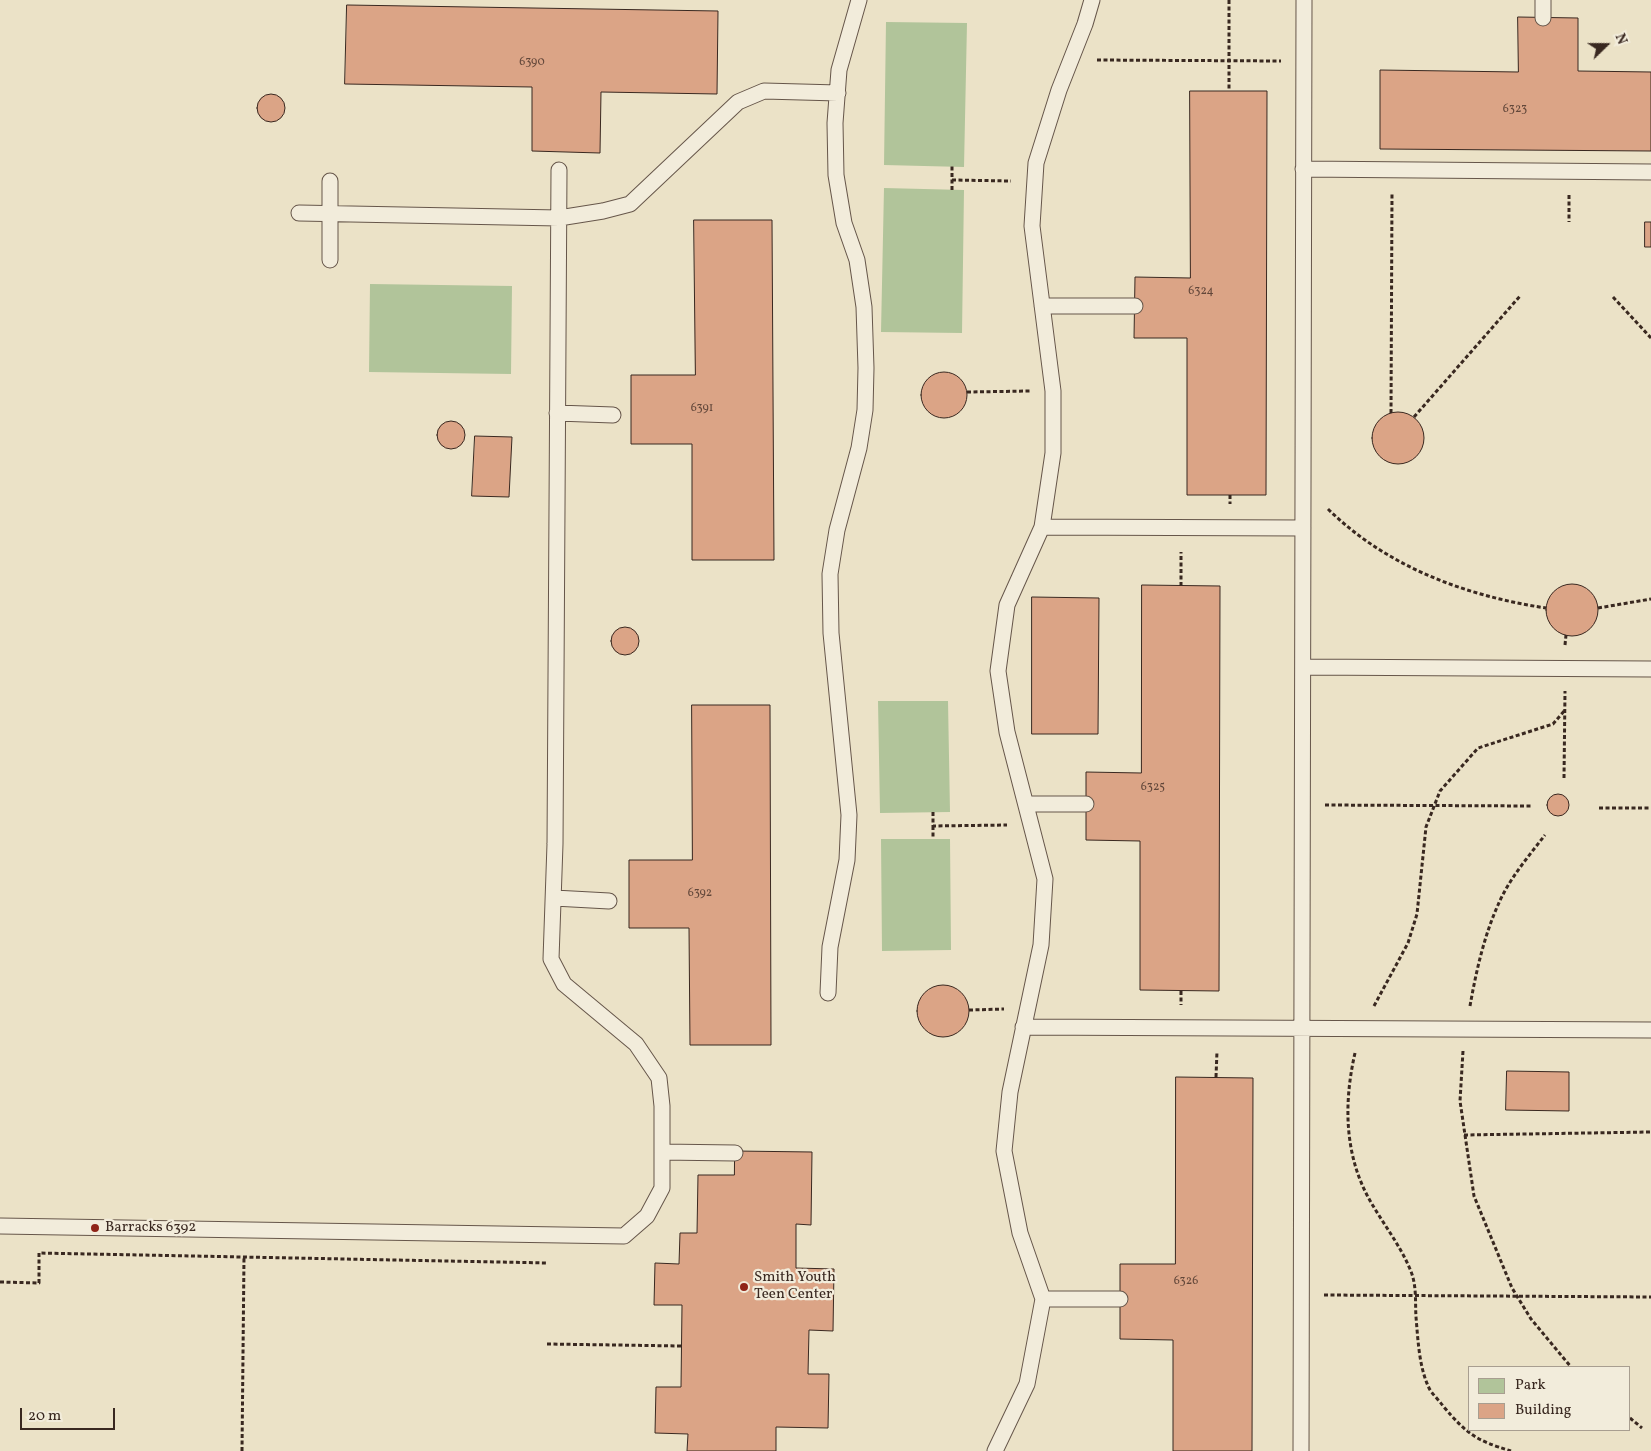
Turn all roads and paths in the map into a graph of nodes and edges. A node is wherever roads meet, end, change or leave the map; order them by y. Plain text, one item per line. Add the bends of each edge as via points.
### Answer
1 (859, 0) edge
2 (1092, 0) edge
3 (1229, 0) edge
4 (1304, 0) edge
5 (1543, 0) edge
6 (1543, 18) dead end
7 (1070, 60) junction
8 (1229, 61) junction
9 (1304, 62) junction
10 (1229, 91) dead end
11 (838, 93) junction
12 (952, 166) dead end
13 (1303, 169) junction
14 (559, 170) dead end
15 (1392, 170) junction
16 (1651, 172) edge
17 (952, 180) junction
18 (330, 181) dead end
19 (1035, 181) junction
20 (952, 190) dead end
21 (299, 213) dead end
22 (330, 214) junction
23 (559, 218) junction
24 (330, 260) dead end
25 (1520, 296) dead end
26 (1613, 296) dead end
27 (1042, 306) junction
28 (1135, 306) dead end
29 (1651, 338) edge
30 (1053, 391) junction
31 (967, 392) dead end
32 (1391, 413) dead end
33 (557, 414) junction
34 (613, 415) dead end
35 (1414, 417) dead end
36 (1303, 484) junction
37 (1042, 527) junction
38 (1181, 527) junction
39 (1303, 528) junction
40 (1181, 586) dead end
41 (1651, 599) edge
42 (1546, 608) dead end
43 (1598, 608) dead end
44 (1566, 635) dead end
45 (1302, 667) junction
46 (1565, 668) junction
47 (1651, 669) edge
48 (1565, 710) junction
49 (1564, 778) dead end
50 (1027, 804) junction
51 (1086, 804) dead end
52 (1302, 805) junction
53 (1433, 806) junction
54 (1531, 806) dead end
55 (1599, 808) dead end
56 (1651, 808) edge
57 (933, 812) dead end
58 (1032, 825) junction
59 (933, 826) junction
60 (1546, 835) dead end
61 (933, 839) dead end
62 (554, 898) junction
63 (609, 901) dead end
64 (828, 992) dead end
65 (1027, 1009) junction
66 (969, 1010) dead end
67 (1023, 1027) junction
68 (1301, 1028) junction
69 (1361, 1029) junction
70 (1466, 1030) junction
71 (1651, 1030) edge
72 (1651, 1132) edge
73 (1464, 1135) junction
74 (662, 1152) junction
75 (735, 1154) dead end
76 (0, 1226) edge
77 (244, 1257) junction
78 (548, 1263) dead end
79 (0, 1282) edge
80 (1301, 1294) junction
81 (1416, 1295) junction
82 (1518, 1296) junction
83 (1651, 1297) edge
84 (1043, 1299) junction
85 (1120, 1299) dead end
86 (547, 1344) dead end
87 (682, 1346) dead end
88 (1570, 1366) edge
89 (1631, 1419) edge
90 (1642, 1428) dead end
91 (242, 1451) edge
92 (995, 1451) edge
93 (1301, 1451) edge
94 (1511, 1451) edge

1 - 11 lane via 839,70
2 - 7 lane
3 - 8 path
4 - 9 lane
5 - 6 lane
7 - 8 path
7 - 19 lane via 1036,163
8 - 9 path
8 - 10 path
9 - 13 lane
11 - 23 lane via 764,91 738,102 630,204
11 - 64 lane via 836,176 844,223 857,260 864,307 866,368 865,410 830,574 832,642 849,815 847,860 830,947
12 - 17 path
13 - 15 lane
13 - 36 lane
14 - 23 lane
15 - 16 lane
15 - 32 path
17 - 19 path
17 - 20 path
18 - 22 lane
19 - 27 lane via 1032,226
21 - 22 lane
22 - 23 lane
22 - 24 lane
23 - 33 lane
25 - 35 path
26 - 29 path
27 - 28 lane
27 - 30 lane
30 - 31 path
30 - 37 lane via 1053,453
33 - 34 lane
33 - 62 lane
36 - 39 lane
36 - 42 path via 1330,511 1374,546 1417,572 1476,594
37 - 38 lane
37 - 50 lane via 1007,605 998,671 1007,732
38 - 39 lane
38 - 40 path
39 - 45 lane
41 - 43 path
44 - 46 path
45 - 46 lane
45 - 52 lane
46 - 47 lane
46 - 48 path
48 - 49 path
48 - 53 path via 1553,724 1478,748 1440,791
50 - 51 lane
50 - 58 lane
52 - 53 path
52 - 68 lane
53 - 54 path
53 - 69 path via 1426,828 1417,914 1408,943
55 - 56 path
57 - 59 path
58 - 59 path
58 - 65 lane via 1045,879 1041,945
59 - 61 path
60 - 70 path via 1524,862 1498,904 1488,930
62 - 63 lane
62 - 74 lane via 551,959 564,984 636,1044 659,1078
65 - 66 path
65 - 67 lane
67 - 68 lane
67 - 84 lane via 1010,1092 1004,1151 1020,1232
68 - 69 lane
68 - 80 lane
69 - 70 lane
69 - 81 path via 1350,1076 1347,1124 1356,1167 1367,1196 1410,1270
70 - 71 lane
70 - 73 path via 1460,1101
72 - 73 path
73 - 82 path via 1474,1196 1491,1241
74 - 75 lane
74 - 76 lane via 662,1188 647,1216 624,1236
77 - 78 path
77 - 79 path via 39,1253 39,1283
77 - 91 path
80 - 81 path
80 - 93 lane
81 - 82 path
81 - 94 path via 1421,1358 1430,1389 1463,1429 1485,1443
82 - 83 path
82 - 88 path via 1531,1319
84 - 85 lane
84 - 92 lane via 1027,1384
86 - 87 path
89 - 90 path

